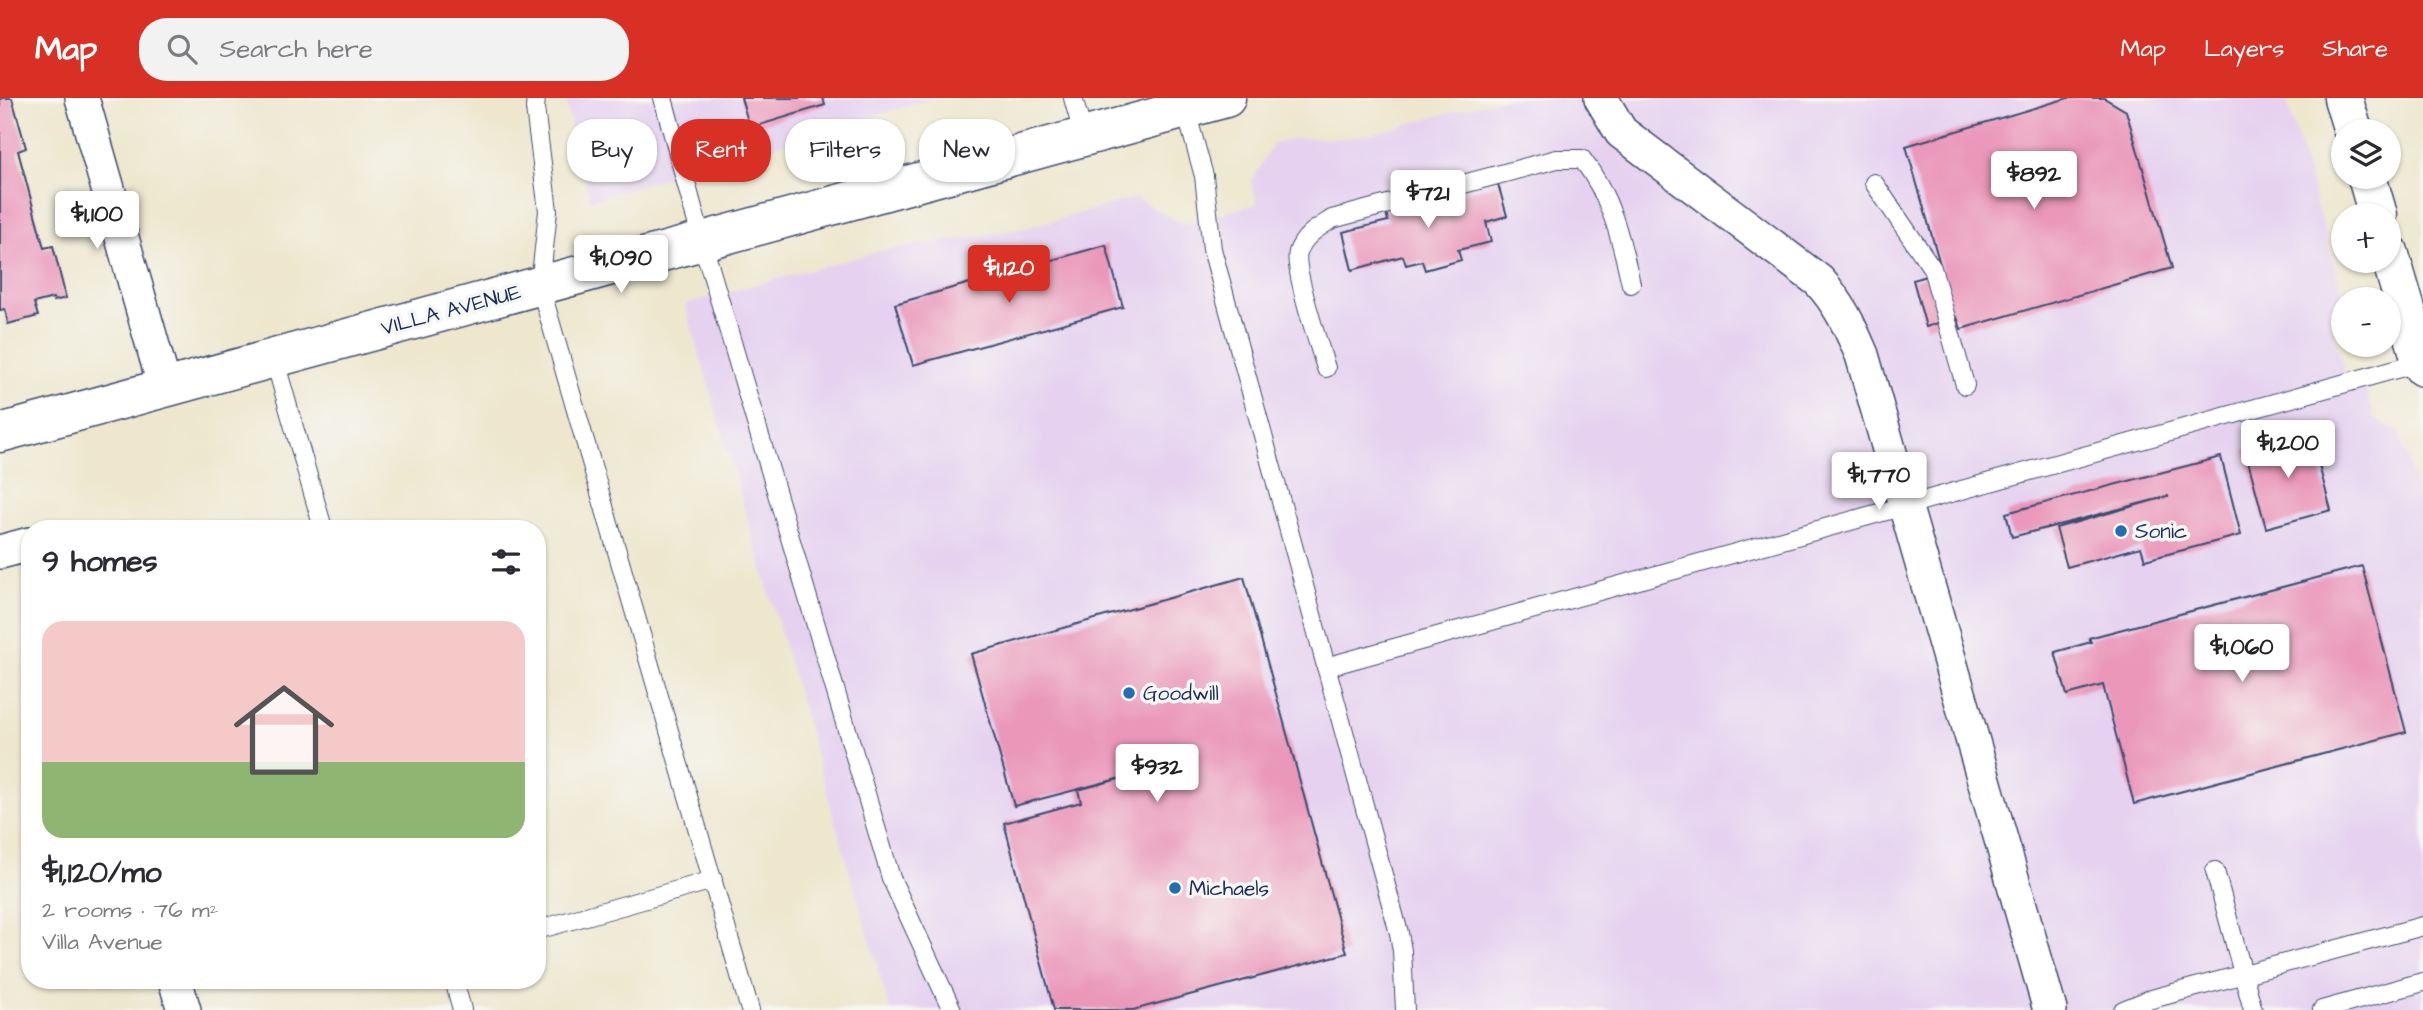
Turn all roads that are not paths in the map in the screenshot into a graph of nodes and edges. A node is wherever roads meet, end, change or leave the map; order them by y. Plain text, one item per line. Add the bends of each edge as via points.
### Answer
1 (82, 98) edge
2 (536, 98) edge
3 (663, 98) edge
4 (1073, 98) edge
5 (1226, 98) edge
6 (1601, 98) edge
7 (2343, 98) edge
8 (1184, 104) edge
9 (2349, 119) edge
10 (1084, 137) junction
11 (1874, 183) dead end
12 (702, 242) junction
13 (2395, 273) edge
14 (1631, 284) dead end
15 (540, 286) junction
16 (274, 359) junction
17 (2422, 365) edge
18 (1326, 368) dead end
19 (1965, 385) dead end
20 (164, 388) junction
21 (0, 433) edge
22 (1905, 506) junction
23 (321, 520) edge
24 (21, 546) edge
25 (0, 552) edge
26 (1326, 667) junction
27 (2215, 871) dead end
28 (713, 880) junction
29 (2423, 926) edge
30 (546, 927) edge
31 (2244, 974) junction
32 (2423, 982) edge
33 (178, 989) edge
34 (456, 989) edge
35 (184, 1010) edge
36 (462, 1010) edge
37 (750, 1010) edge
38 (952, 1010) edge
39 (1405, 1010) edge
40 (2050, 1010) edge
41 (2123, 1010) edge
42 (2253, 1010) edge
43 (2322, 1010) edge

1 - 20 street
2 - 15 lane via 548,211
3 - 12 lane
4 - 10 lane
5 - 8 main road, VILLA AVENUE
6 - 22 street via 1621,132 1834,297 1861,355
7 - 9 main road
8 - 10 main road, VILLA AVENUE
8 - 26 lane via 1204,176 1212,249
10 - 12 main road, VILLA AVENUE
11 - 19 lane via 1933,268
12 - 15 main road, VILLA AVENUE
12 - 38 lane via 891,877
13 - 17 main road
14 - 18 lane via 1613,214 1598,179 1582,159 1557,159 1332,219 1308,234 1297,255
15 - 16 main road, VILLA AVENUE
15 - 28 lane
16 - 20 main road, VILLA AVENUE
16 - 23 lane
17 - 22 lane
20 - 21 main road, VILLA AVENUE
22 - 26 lane
22 - 40 street
24 - 25 street
26 - 39 lane via 1399,933
27 - 31 lane
28 - 30 lane
28 - 37 lane
29 - 31 lane
31 - 41 lane
31 - 42 lane
32 - 43 lane
33 - 35 street
34 - 36 lane

